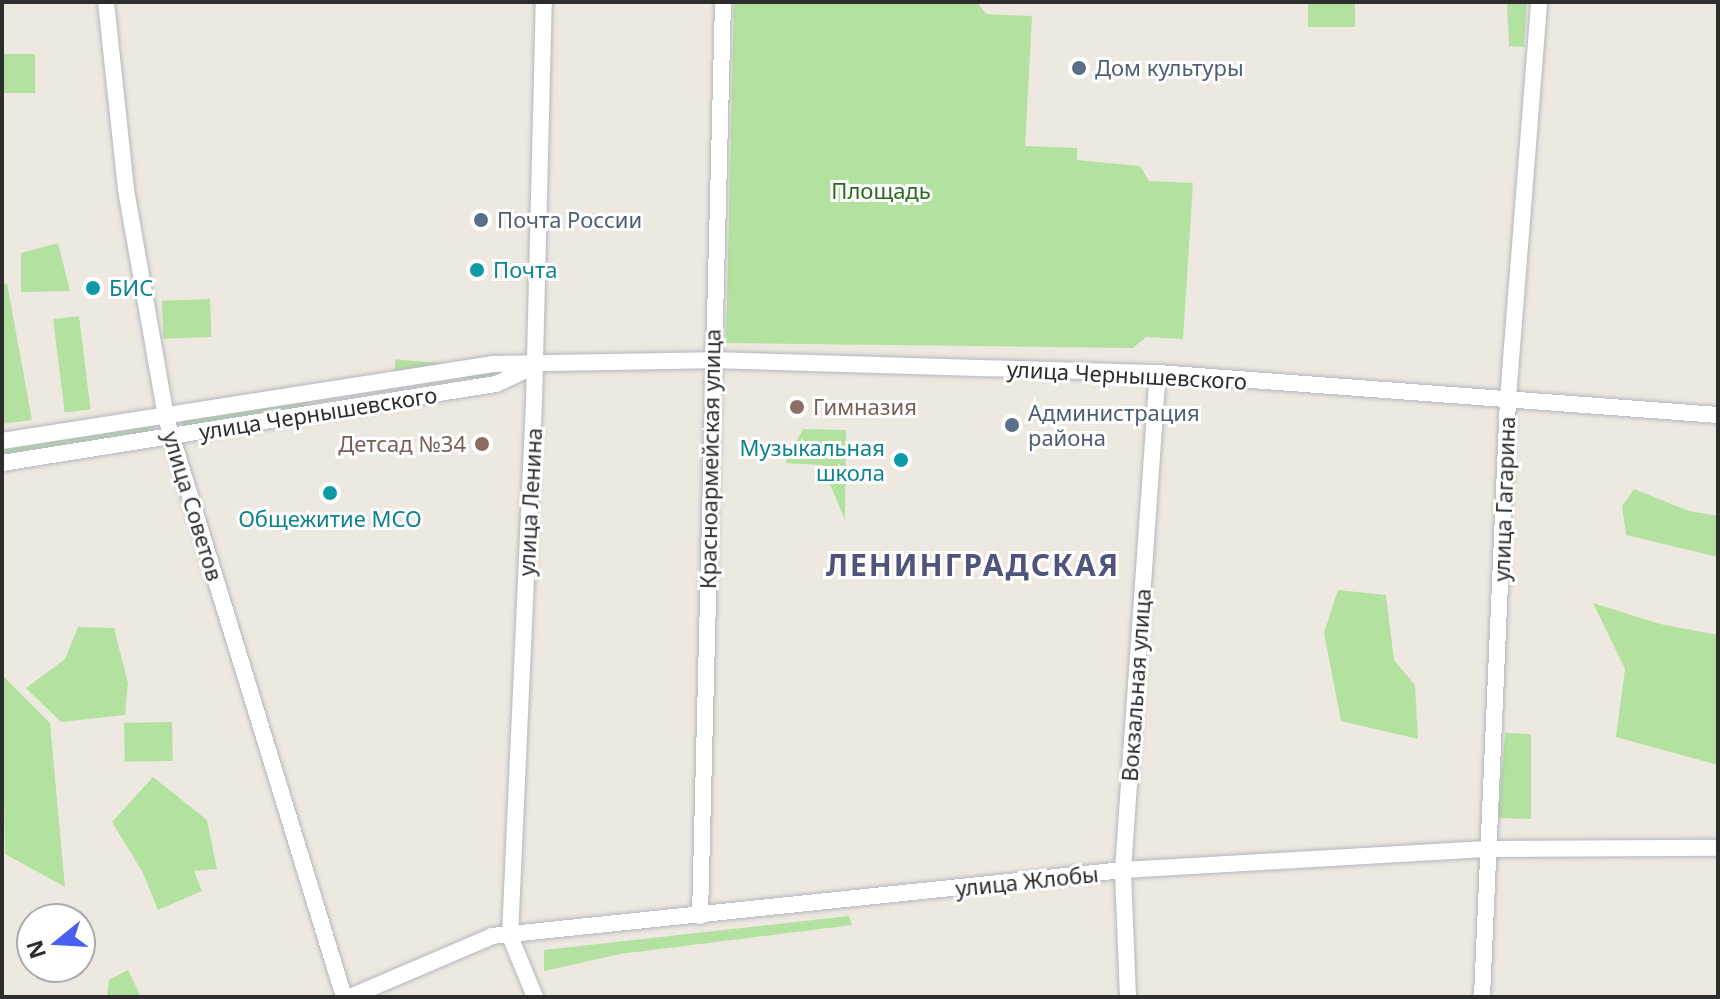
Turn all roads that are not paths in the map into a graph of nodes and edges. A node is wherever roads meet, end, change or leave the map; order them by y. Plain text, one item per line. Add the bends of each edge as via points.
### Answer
1 (106, 2) edge
2 (544, 2) edge
3 (723, 2) edge
4 (1539, 2) edge
5 (711, 360) junction
6 (535, 366) junction
7 (1158, 373) junction
8 (1508, 398) junction
9 (1718, 415) edge
10 (166, 418) junction
11 (172, 436) junction
12 (2, 441) edge
13 (2, 463) edge
14 (1718, 848) edge
15 (1490, 849) junction
16 (1123, 870) junction
17 (700, 916) junction
18 (510, 936) junction
19 (347, 997) edge
20 (535, 997) edge
21 (1128, 997) edge
22 (1482, 997) edge

1 - 10 street, улица Советов via 126,190
2 - 6 street, улица Ленина
3 - 5 street, Красноармейская улица
4 - 8 street, улица Гагарина
5 - 6 street, улица Чернышевского
5 - 7 street, улица Чернышевского
5 - 17 street, Красноармейская улица
6 - 10 street, улица Чернышевского via 492,364
6 - 11 street, улица Чернышевского via 496,384
6 - 18 street, улица Ленина
7 - 8 street, улица Чернышевского via 1333,390
7 - 16 street, Вокзальная улица
8 - 9 street, улица Чернышевского
8 - 15 street, улица Гагарина
10 - 11 street, улица Советов
10 - 12 street, улица Чернышевского
11 - 13 street, улица Чернышевского
11 - 19 street, улица Советов
14 - 15 street, улица Жлобы
15 - 16 street, улица Жлобы
15 - 22 street, улица Гагарина
16 - 17 street, улица Жлобы
16 - 21 street, Вокзальная улица
17 - 18 street, улица Жлобы
18 - 19 street, улица Жлобы via 492,936
18 - 20 street, улица Ленина

